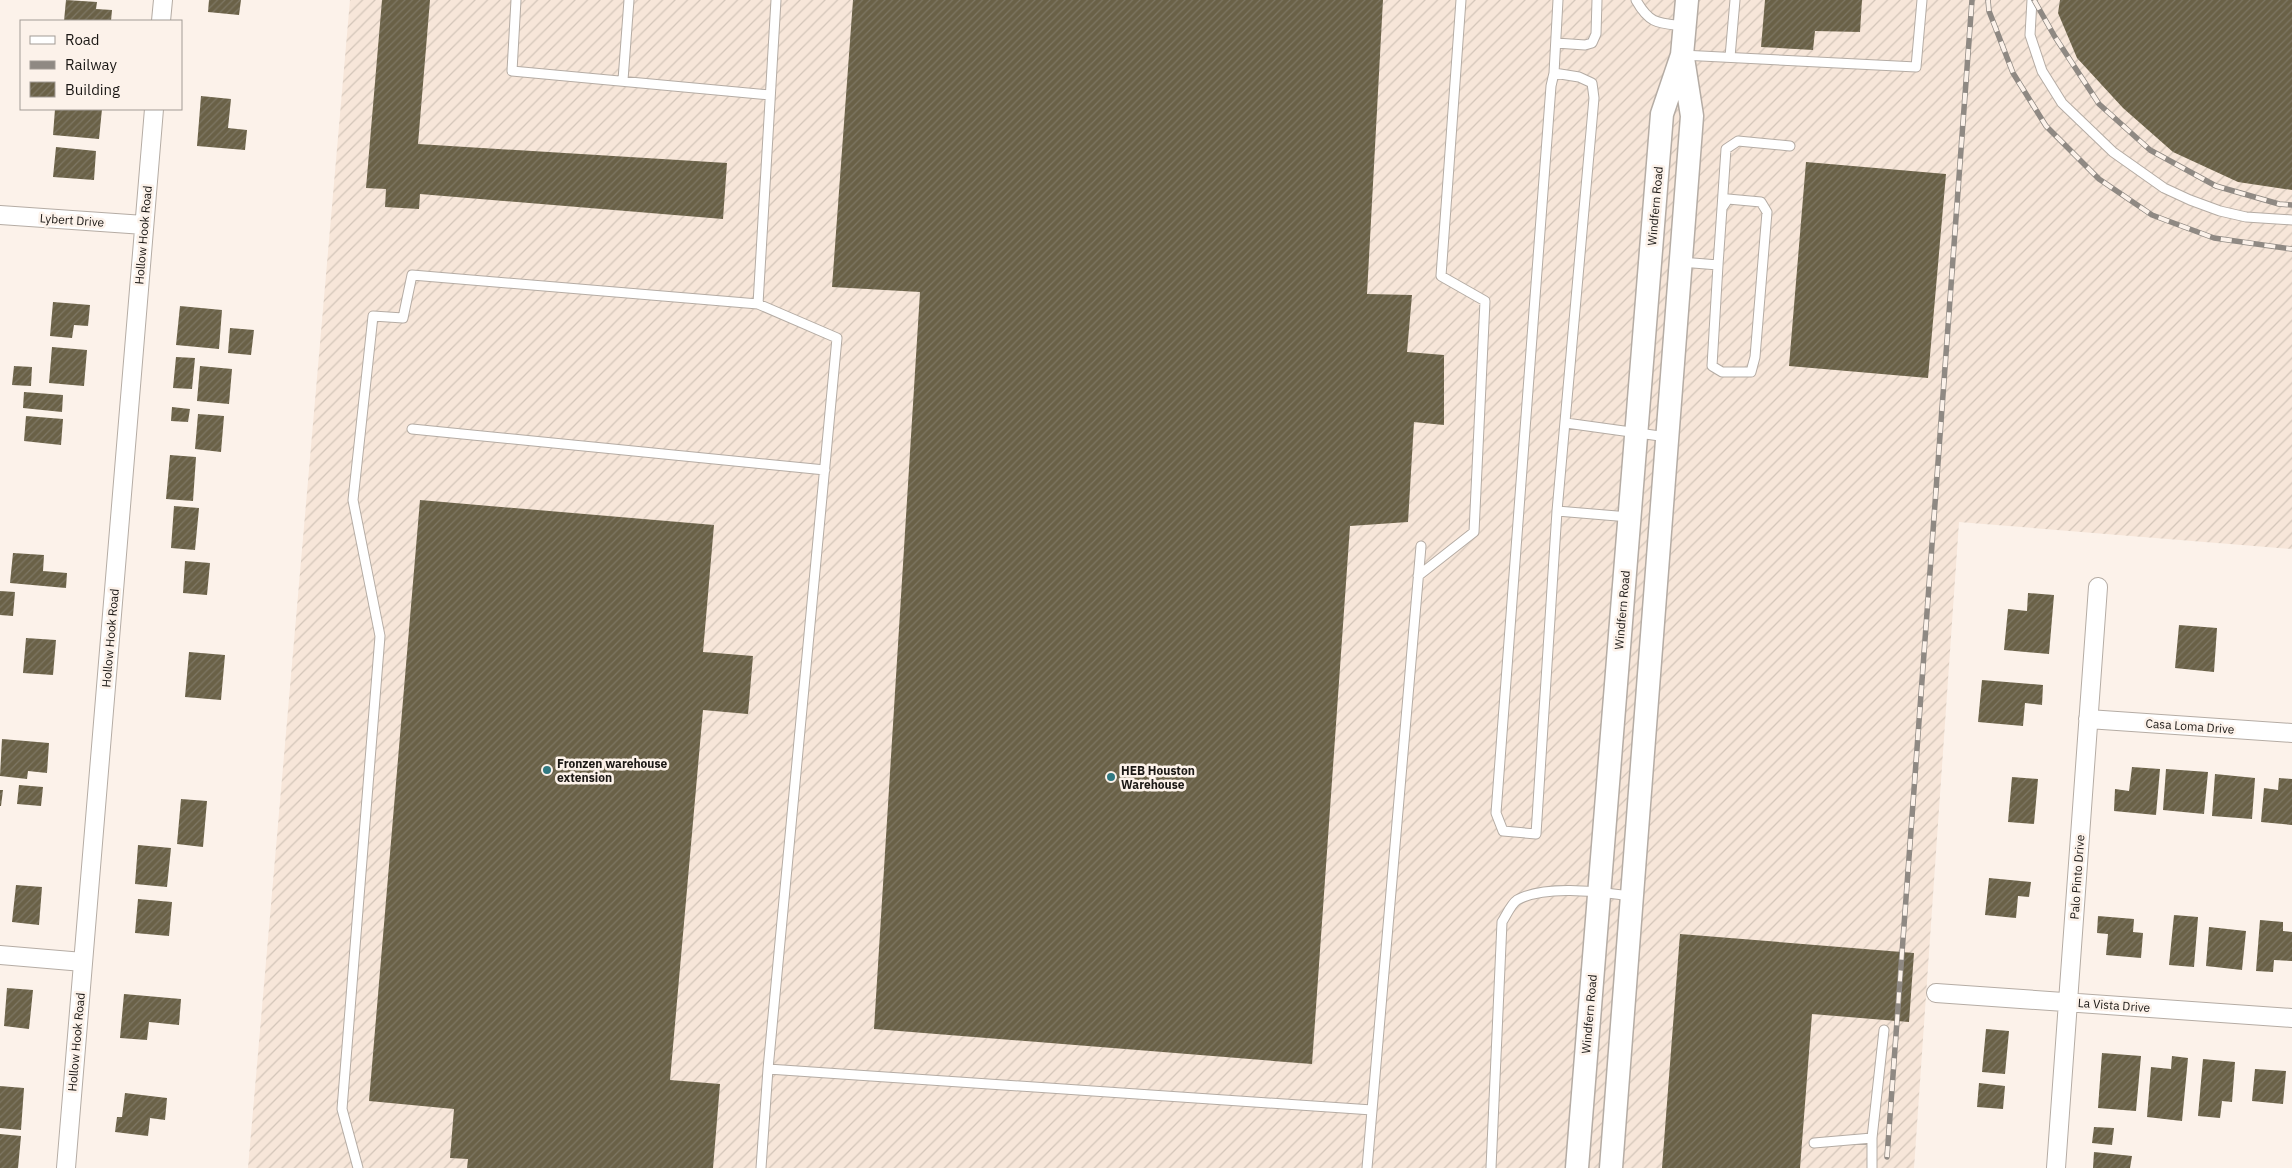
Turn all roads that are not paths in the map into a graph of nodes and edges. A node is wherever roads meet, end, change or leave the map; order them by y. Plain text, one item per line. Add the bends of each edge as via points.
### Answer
1 (163, 0) edge
2 (516, 0) edge
3 (629, 0) edge
4 (776, 0) edge
5 (1461, 0) edge
6 (1558, 0) edge
7 (1597, 0) edge
8 (1636, 0) edge
9 (1687, 0) edge
10 (1735, 0) edge
11 (1922, 0) edge
12 (2032, 0) edge
13 (161, 20) edge
14 (1685, 26) junction
15 (1556, 43) junction
16 (1682, 55) junction
17 (1730, 57) junction
18 (1554, 73) junction
19 (622, 80) junction
20 (770, 95) junction
21 (154, 110) edge
22 (1790, 146) dead end
23 (1722, 208) junction
24 (0, 215) edge
25 (2292, 220) edge
26 (144, 225) junction
27 (1681, 262) junction
28 (1718, 265) junction
29 (758, 304) junction
30 (1566, 423) junction
31 (412, 429) dead end
32 (1636, 433) junction
33 (1667, 437) junction
34 (825, 470) junction
35 (1557, 511) junction
36 (1630, 517) junction
37 (1421, 546) dead end
38 (1418, 576) junction
39 (2098, 587) dead end
40 (2088, 719) junction
41 (2292, 733) edge
42 (1599, 892) junction
43 (1632, 896) junction
44 (0, 955) edge
45 (83, 962) junction
46 (1936, 993) dead end
47 (2068, 1002) junction
48 (2292, 1018) edge
49 (1884, 1030) dead end
50 (768, 1069) junction
51 (1372, 1110) junction
52 (1872, 1138) junction
53 (1814, 1143) dead end
54 (66, 1168) edge
55 (358, 1168) edge
56 (761, 1168) edge
57 (1366, 1168) edge
58 (1491, 1168) edge
59 (1577, 1168) edge
60 (1611, 1168) edge
61 (1872, 1168) edge
62 (2056, 1168) edge

1 - 13 street
2 - 19 lane via 512,71
3 - 19 lane
4 - 20 lane
5 - 38 lane via 1441,276 1485,301 1474,532
6 - 15 lane
7 - 15 lane via 1596,34 1592,43
8 - 14 lane via 1644,15 1659,23
9 - 14 street, Windfern Road
10 - 17 lane
11 - 17 lane via 1916,67
12 - 25 lane via 2030,35 2042,71 2062,104 2112,152 2164,188 2220,212
14 - 16 street, Windfern Road
15 - 18 lane
16 - 17 lane
16 - 27 street, Windfern Road via 1692,116
16 - 32 street, Windfern Road via 1662,114
18 - 30 lane via 1579,77 1592,84 1594,98
18 - 35 lane via 1496,813 1503,831 1536,834
19 - 20 lane
20 - 29 lane
21 - 26 street, Hollow Hook Road
22 - 23 lane via 1738,141 1726,149
23 - 28 lane
23 - 28 lane via 1728,199 1761,202 1767,212 1751,372 1722,372 1712,366
24 - 26 street, Lybert Drive
26 - 45 street, Hollow Hook Road
27 - 28 lane
27 - 33 street, Windfern Road
29 - 34 lane via 837,338
29 - 55 lane via 412,275 403,318 373,316 353,500 380,636 342,1109
30 - 32 lane
30 - 35 lane
31 - 34 lane
32 - 33 lane
32 - 36 street, Windfern Road
33 - 43 street, Windfern Road
34 - 50 lane
35 - 36 lane
36 - 42 street, Windfern Road
37 - 38 lane
38 - 51 lane
39 - 40 street, Palo Pinto Drive
40 - 41 street, Casa Loma Drive
40 - 47 street, Palo Pinto Drive
42 - 43 lane
42 - 58 lane via 1542,892 1516,901 1502,922
42 - 59 street, Windfern Road
43 - 60 street, Windfern Road
44 - 45 street
45 - 54 street, Hollow Hook Road
46 - 47 street, La Vista Drive
47 - 48 street, La Vista Drive
47 - 62 street, Palo Pinto Drive
49 - 52 lane
50 - 51 lane
50 - 56 lane
51 - 57 lane
52 - 53 lane
52 - 61 lane

